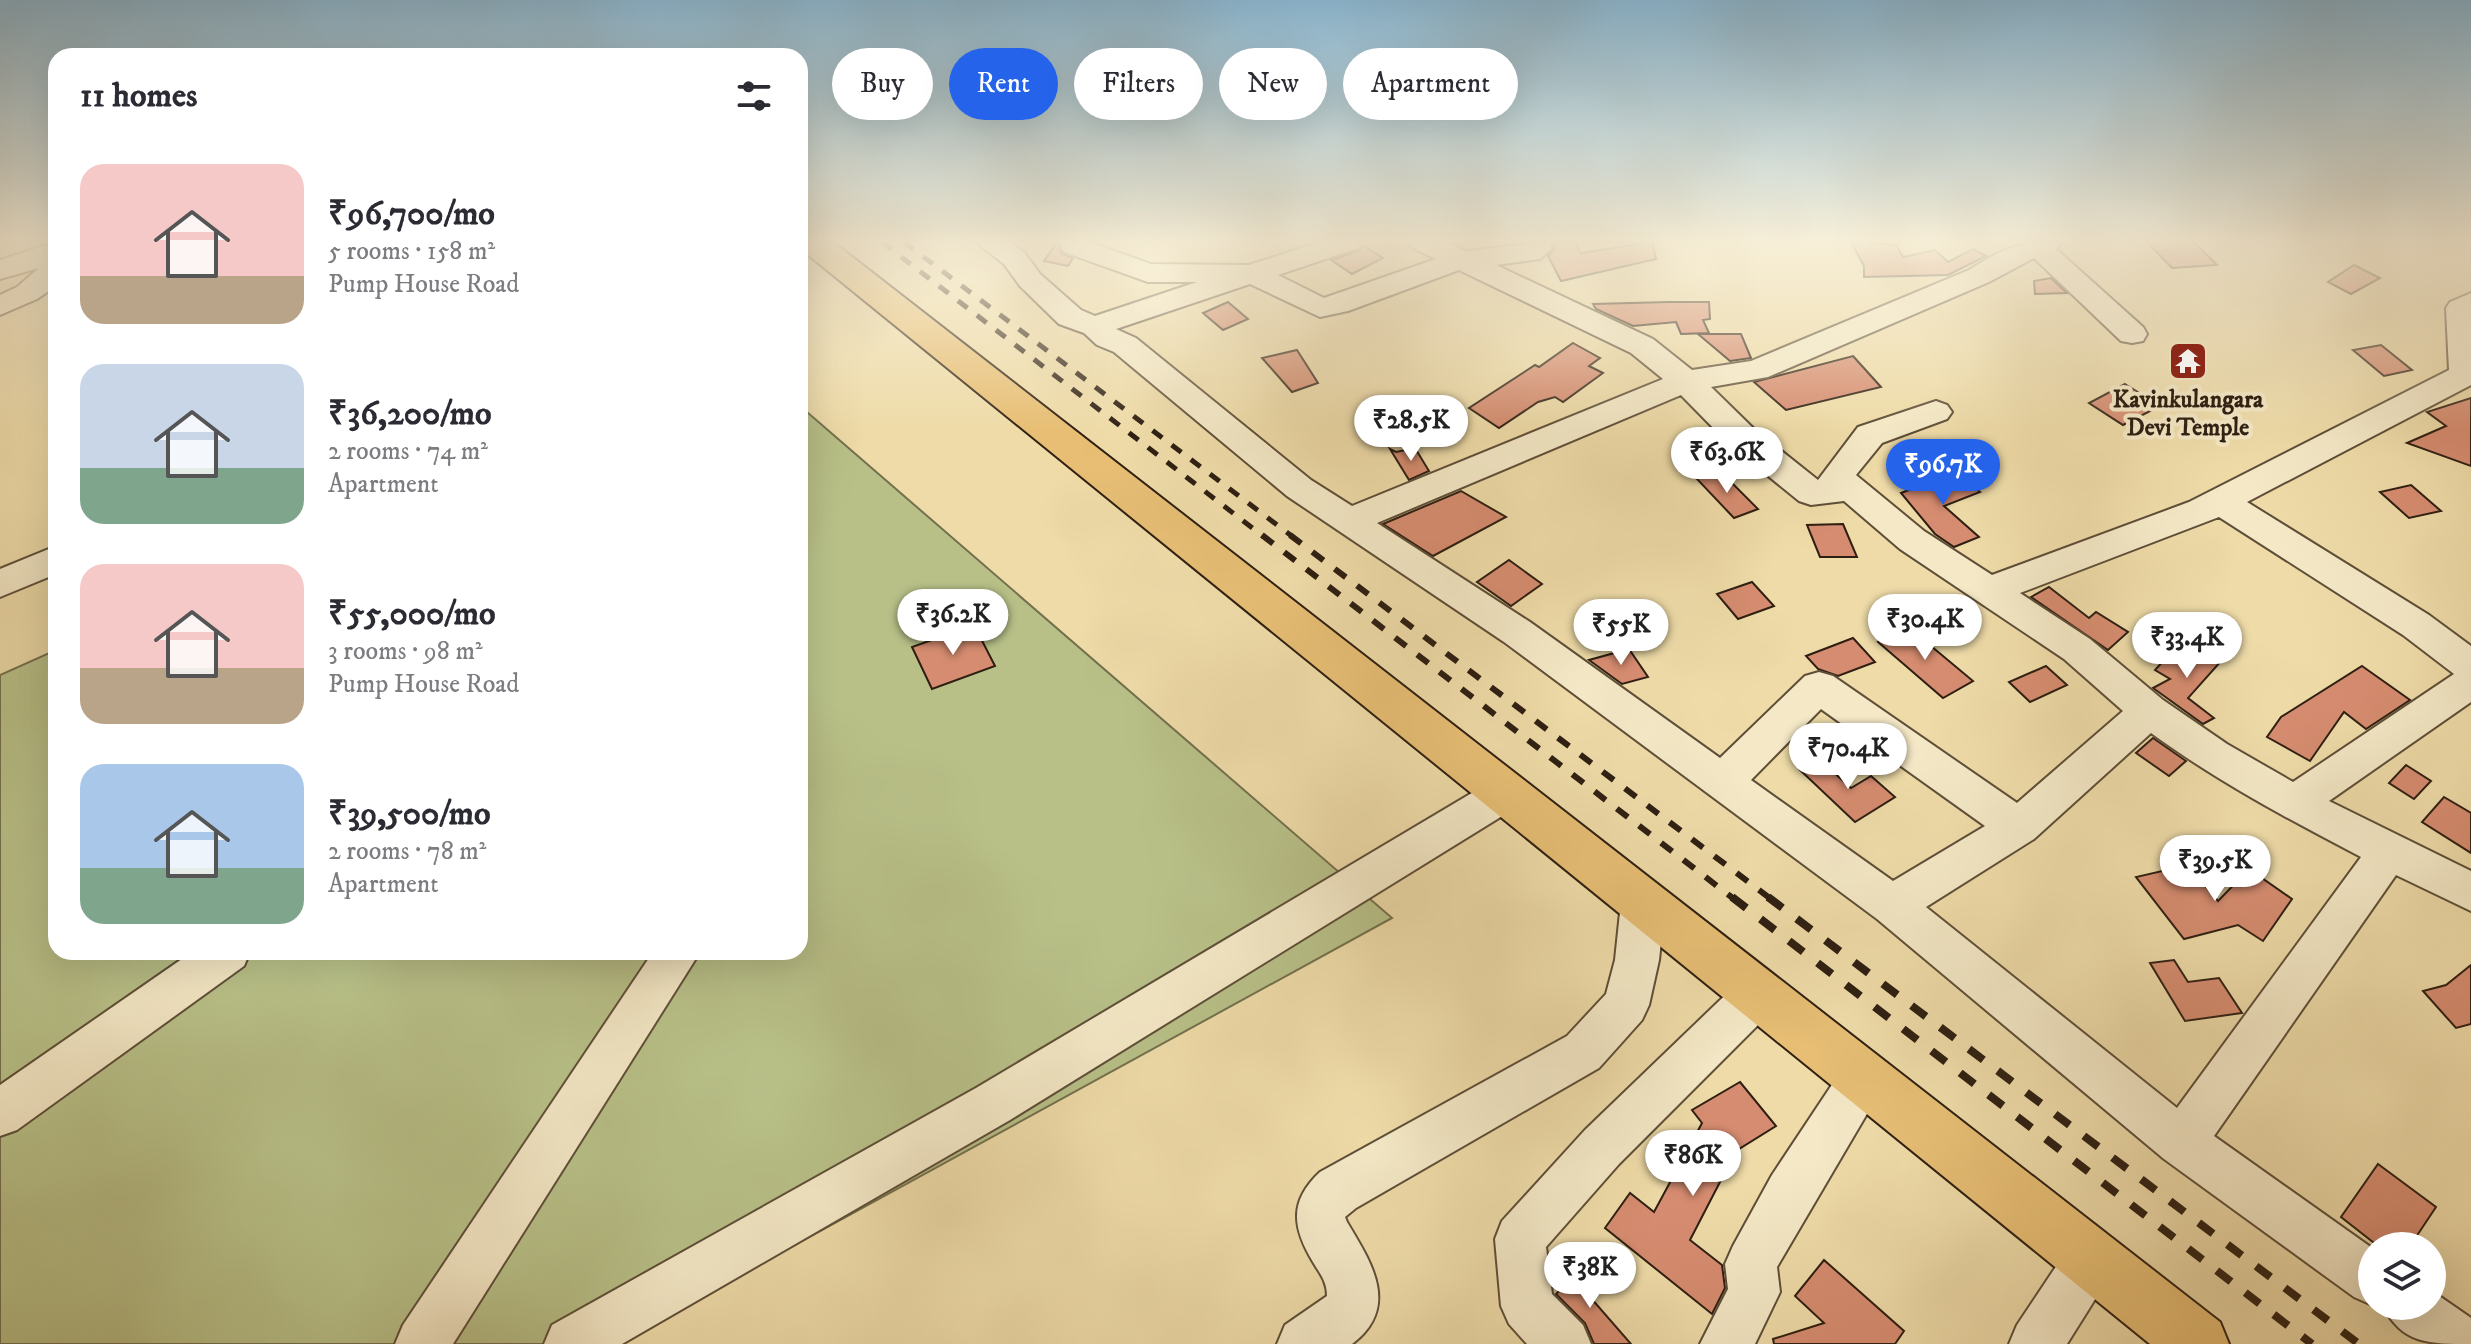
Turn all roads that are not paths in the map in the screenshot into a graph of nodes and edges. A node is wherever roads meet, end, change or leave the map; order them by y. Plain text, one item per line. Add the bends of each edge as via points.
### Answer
1 (892, 305) edge
2 (1057, 305) edge
3 (1160, 305) edge
4 (1314, 305) edge
5 (1338, 305) edge
6 (1558, 305) edge
7 (1907, 305) edge
8 (2103, 305) edge
9 (2466, 305) edge
10 (1095, 326) junction
11 (2132, 334) dead end
12 (1686, 381) junction
13 (1936, 412) dead end
14 (1851, 488) junction
15 (2220, 501) junction
16 (1351, 520) junction
17 (48, 563) edge
18 (0, 584) edge
19 (1987, 591) junction
20 (2471, 666) edge
21 (2471, 682) edge
22 (2149, 711) junction
23 (1723, 781) junction
24 (1506, 793) junction
25 (2294, 803) junction
26 (2019, 827) junction
27 (2389, 851) junction
28 (2471, 891) edge
29 (1643, 903) junction
30 (1892, 905) junction
31 (217, 960) edge
32 (673, 960) edge
33 (1758, 994) junction
34 (1864, 1078) junction
35 (0, 1113) edge
36 (2181, 1142) junction
37 (2091, 1259) junction
38 (2358, 1269) edge
39 (2429, 1320) edge
40 (422, 1344) edge
41 (571, 1344) edge
42 (1304, 1344) edge
43 (1564, 1344) edge
44 (1727, 1344) edge
45 (2036, 1344) edge
46 (2198, 1344) edge
47 (2462, 1344) edge

1 - 24 main road
2 - 10 street via 1070,317
3 - 10 street
4 - 5 street
6 - 12 street via 1642,346
7 - 12 street via 1757,370
8 - 11 street
9 - 15 street via 2459,322 2465,375
10 - 16 street via 1299,488
12 - 14 street via 1742,437 1811,493
12 - 16 street
13 - 14 street via 1870,435 1835,478
14 - 19 street via 1912,540
15 - 19 street
15 - 20 street via 2416,625
16 - 23 street
17 - 18 street
19 - 22 street via 2077,649
21 - 25 street
22 - 25 street
22 - 26 street
23 - 26 street via 1819,687
23 - 30 street
24 - 29 main road
24 - 41 street via 993,1104
25 - 27 street
26 - 30 street
27 - 28 street
27 - 36 street
29 - 33 main road
29 - 42 street via 1626,1005 1583,1052 1338,1190 1323,1204 1321,1222 1352,1276 1353,1294 1346,1314
30 - 36 street
31 - 35 street
32 - 40 street
33 - 34 main road
33 - 43 street via 1602,1147 1520,1239 1527,1306
34 - 37 main road
34 - 44 street via 1751,1264 1754,1292
36 - 38 street
37 - 45 street
37 - 46 main road
39 - 47 street

